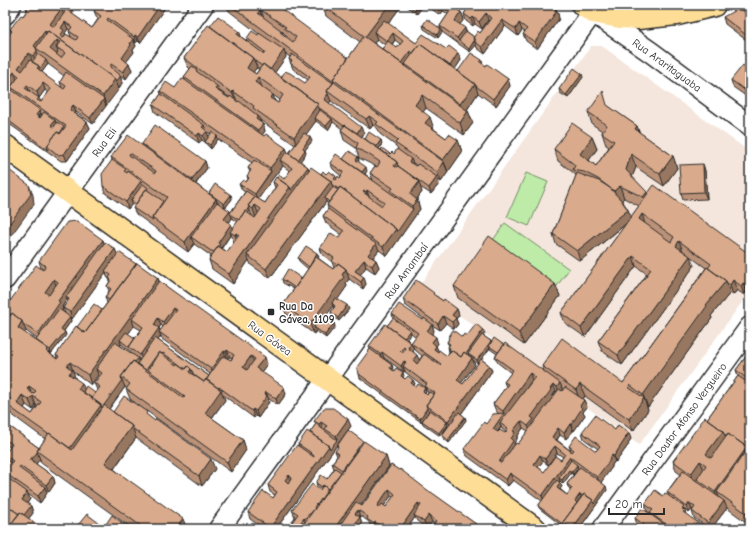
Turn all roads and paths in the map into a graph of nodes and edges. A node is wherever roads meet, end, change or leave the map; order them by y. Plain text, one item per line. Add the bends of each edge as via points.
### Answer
1 (11, 5) edge
2 (203, 5) edge
3 (714, 5) edge
4 (592, 7) edge
5 (5, 14) edge
6 (750, 126) edge
7 (5, 146) edge
8 (68, 192) junction
9 (5, 279) edge
10 (750, 327) edge
11 (328, 380) junction
12 (219, 529) edge
13 (535, 529) edge
14 (603, 529) edge

1 - 5 street
2 - 8 street, Rua Eli
3 - 4 main road via 677,14 638,18 620,17
4 - 6 street, Rua Araritaguaba
4 - 11 street, Rua Amambaí
7 - 8 main road, Rua Gávea
8 - 9 street, Rua Eli
8 - 11 main road, Rua Gávea
10 - 14 street, Rua Doutor Afonso Vergueiro
11 - 12 street, Rua Amambaí
11 - 13 main road, Rua Gávea

